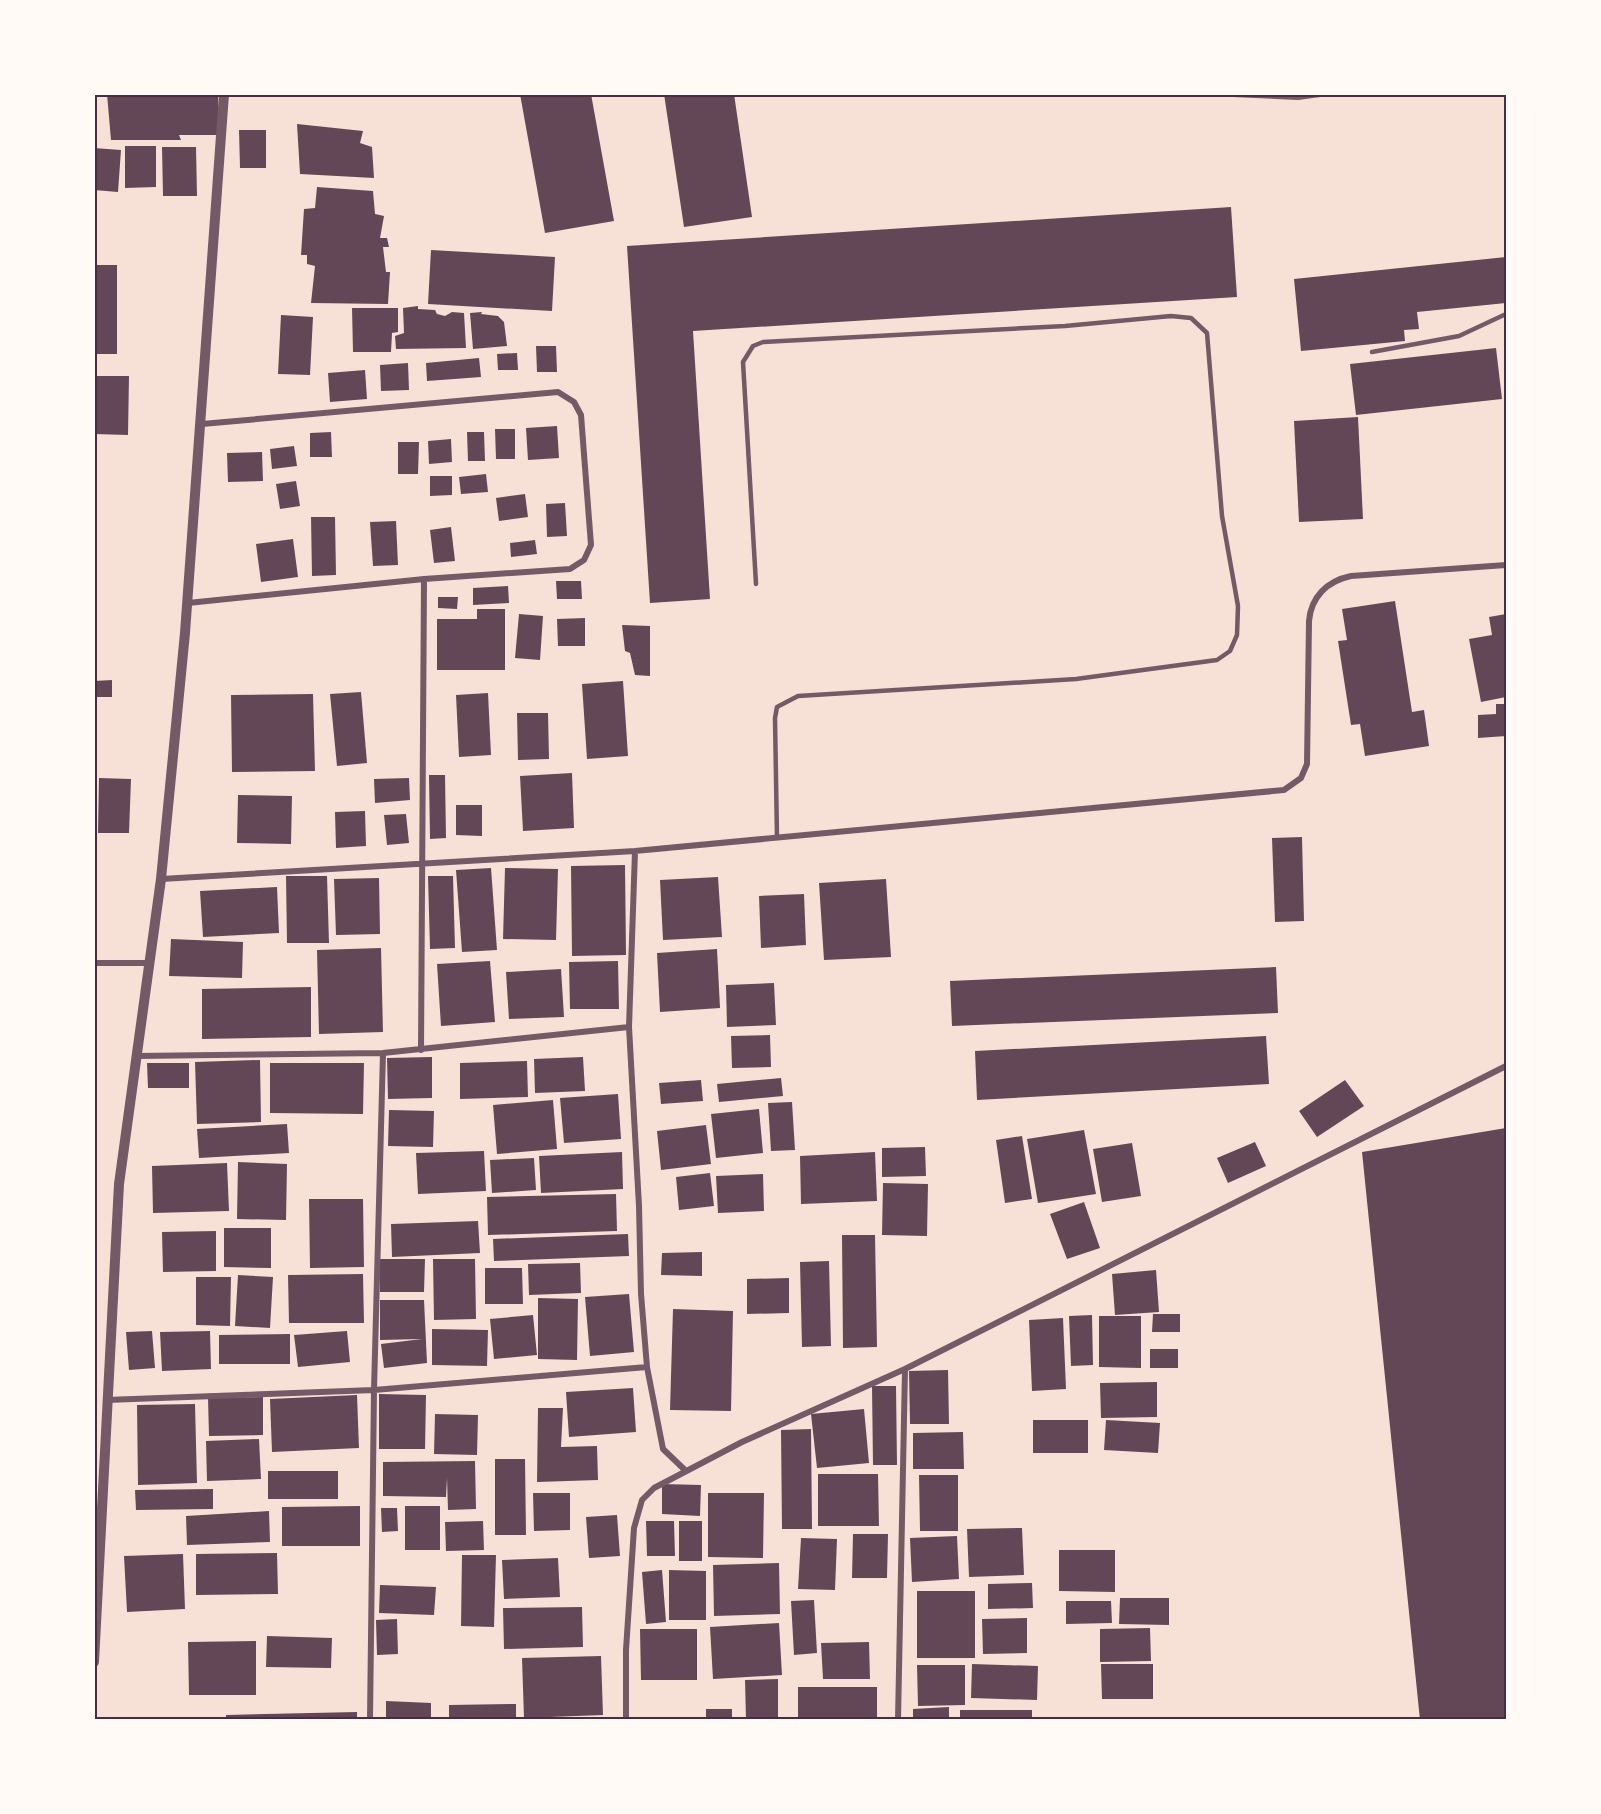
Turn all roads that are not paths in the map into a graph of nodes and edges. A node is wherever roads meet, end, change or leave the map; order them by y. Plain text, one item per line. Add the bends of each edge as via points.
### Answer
1 (224, 94) edge
2 (868, 94) edge
3 (876, 94) edge
4 (1233, 94) edge
5 (1320, 94) edge
6 (1506, 314) edge
7 (1372, 352) dead end
8 (202, 424) junction
9 (1506, 565) edge
10 (424, 579) junction
11 (756, 584) dead end
12 (188, 603) junction
13 (777, 838) junction
14 (635, 851) junction
15 (423, 864) junction
16 (161, 879) junction
17 (94, 963) edge
18 (149, 963) junction
19 (629, 1027) junction
20 (421, 1050) junction
21 (383, 1053) junction
22 (136, 1056) junction
23 (1506, 1066) edge
24 (648, 1367) junction
25 (905, 1369) junction
26 (374, 1390) junction
27 (106, 1400) junction
28 (686, 1471) junction
29 (94, 1662) edge
30 (370, 1719) edge
31 (626, 1719) edge
32 (898, 1719) edge

1 - 8 street
2 - 3 street
4 - 5 street
6 - 7 lane via 1459,336
8 - 10 street via 549,391 567,395 581,415 591,541 587,557 570,568
8 - 12 street
9 - 13 street via 1351,576 1335,580 1321,591 1308,621 1307,764 1301,778 1289,788
10 - 12 street
10 - 15 street
11 - 13 lane via 743,362 753,346 763,342 1065,326 1171,316 1191,318 1207,333 1222,516 1238,606 1237,635 1230,651 1217,660 1076,679 798,696 777,707 775,718
12 - 16 street
13 - 14 street
14 - 15 street
14 - 19 street
15 - 16 street
15 - 20 street
16 - 18 street
17 - 18 street
18 - 22 street
19 - 20 street
19 - 24 street
20 - 21 street
21 - 22 street
21 - 26 street
22 - 27 street via 119,1184
23 - 25 street
24 - 26 street
24 - 28 street via 663,1449
25 - 28 street
25 - 32 street
26 - 27 street
26 - 30 street
27 - 29 street
28 - 31 street via 651,1491 642,1500 636,1518 626,1650

